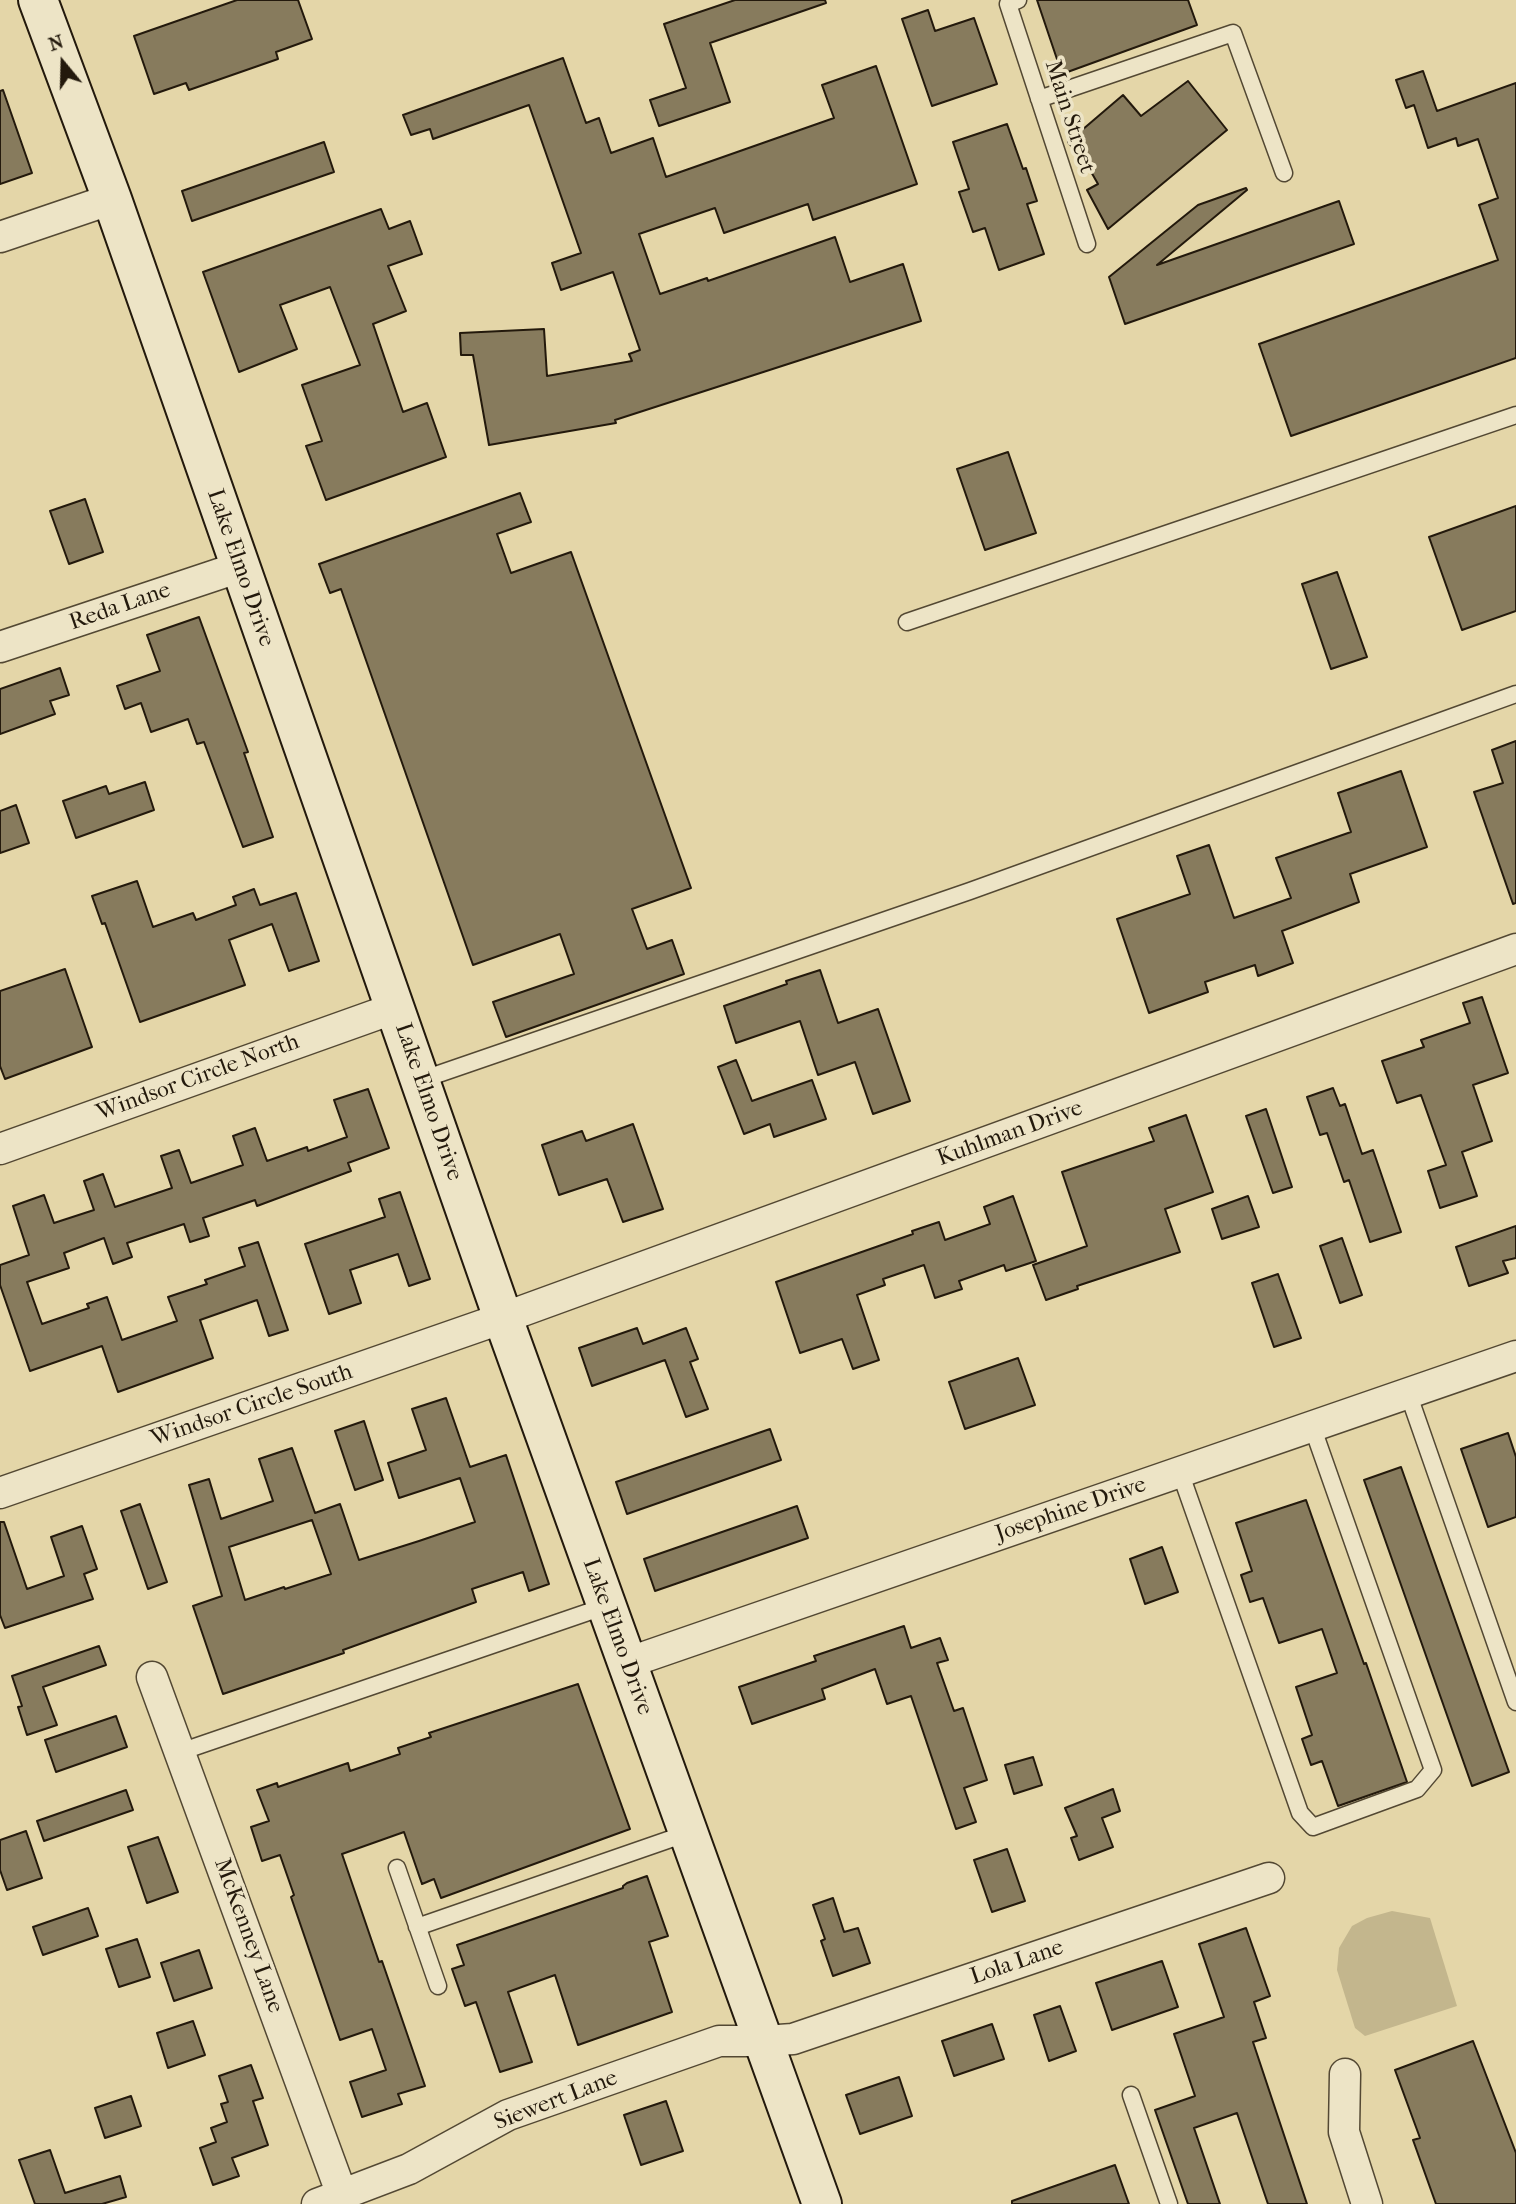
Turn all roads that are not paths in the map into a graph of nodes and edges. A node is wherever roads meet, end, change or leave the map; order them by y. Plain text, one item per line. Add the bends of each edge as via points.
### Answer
1 (38, 0) edge
2 (1013, 2) edge
3 (1039, 99) junction
4 (1284, 173) dead end
5 (111, 199) junction
6 (0, 237) edge
7 (1087, 244) dead end
8 (1516, 415) edge
9 (240, 567) junction
10 (907, 622) dead end
11 (0, 647) edge
12 (1516, 694) edge
13 (1516, 948) edge
14 (396, 1008) junction
15 (421, 1080) junction
16 (0, 1149) edge
17 (503, 1318) junction
18 (1516, 1356) edge
19 (1408, 1393) junction
20 (1312, 1426) junction
21 (1180, 1472) junction
22 (0, 1493) edge
23 (606, 1606) junction
24 (627, 1663) junction
25 (152, 1677) dead end
26 (1516, 1702) edge
27 (180, 1752) junction
28 (688, 1833) junction
29 (397, 1868) dead end
30 (1269, 1878) dead end
31 (417, 1927) junction
32 (438, 1986) dead end
33 (764, 2042) junction
34 (1345, 2074) dead end
35 (1130, 2095) dead end
36 (330, 2199) edge
37 (821, 2204) edge
38 (1169, 2204) edge
39 (1367, 2204) edge

1 - 5 main road, Lake Elmo Drive
2 - 3 lane, Main Street
3 - 4 lane via 1233,33
3 - 7 lane, Main Street
5 - 6 street
5 - 9 main road, Lake Elmo Drive
8 - 10 lane
9 - 11 street, Reda Lane
9 - 14 main road, Lake Elmo Drive
12 - 15 lane via 970,891
13 - 17 street, Kuhlman Drive
14 - 15 main road, Lake Elmo Drive
14 - 16 street, Windsor Circle North
15 - 17 main road, Lake Elmo Drive
17 - 22 street, Windsor Circle South
17 - 23 main road, Lake Elmo Drive
18 - 19 street, Josephine Drive
19 - 20 street, Josephine Drive
19 - 26 lane
20 - 21 street, Josephine Drive
20 - 21 lane via 1433,1770 1417,1789 1313,1826 1300,1813
21 - 24 street, Josephine Drive
23 - 24 main road, Lake Elmo Drive
23 - 27 lane
24 - 28 main road, Lake Elmo Drive
25 - 27 street, McKenney Lane
27 - 36 street, McKenney Lane
28 - 31 lane
28 - 33 main road, Lake Elmo Drive
29 - 31 lane
30 - 33 street, Lola Lane via 793,2039
31 - 32 lane
33 - 36 street, Siewert Lane via 719,2041 508,2115 409,2169
33 - 37 main road, Lake Elmo Drive
34 - 39 street via 1344,2132
35 - 38 lane

